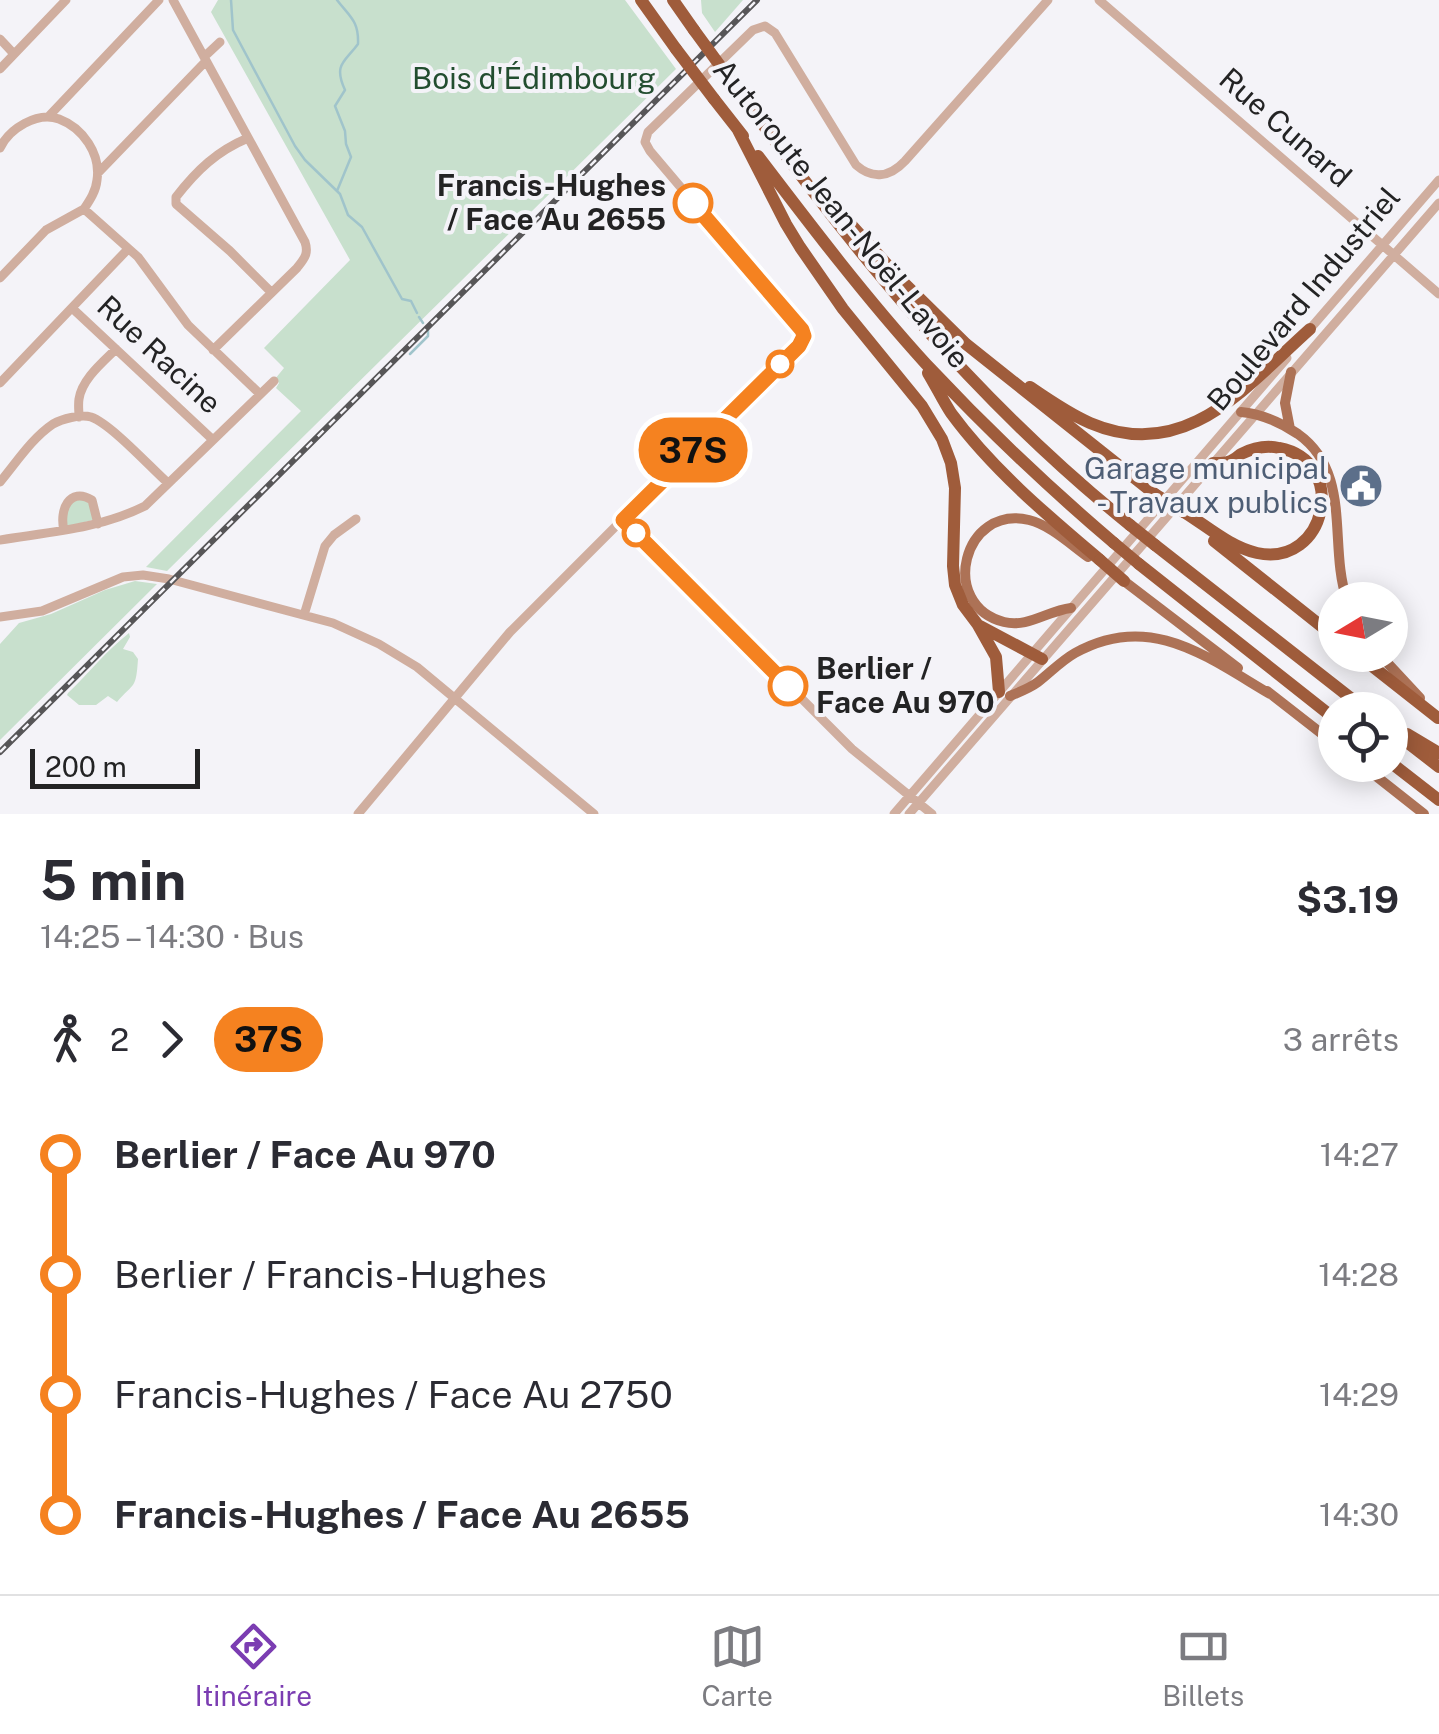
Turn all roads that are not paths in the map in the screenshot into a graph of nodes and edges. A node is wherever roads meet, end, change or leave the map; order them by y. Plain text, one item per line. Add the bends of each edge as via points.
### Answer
1 (66, 0) edge
2 (159, 0) edge
3 (172, 0) edge
4 (641, 0) edge
5 (672, 0) edge
6 (1048, 0) edge
7 (1099, 0) edge
8 (0, 39) edge
9 (220, 42) dead end
10 (14, 54) junction
11 (205, 59) junction
12 (0, 69) edge
13 (48, 117) junction
14 (738, 130) junction
15 (4, 131) edge
16 (767, 131) junction
17 (248, 138) junction
18 (0, 148) edge
19 (98, 174) junction
20 (1439, 180) edge
21 (1439, 204) edge
22 (84, 208) junction
23 (1382, 246) junction
24 (128, 249) junction
25 (1394, 255) junction
26 (0, 278) edge
27 (270, 292) junction
28 (1439, 294) edge
29 (72, 308) junction
30 (1310, 329) junction
31 (116, 348) junction
32 (213, 350) junction
33 (914, 350) junction
34 (975, 351) junction
35 (1292, 372) junction
36 (274, 381) dead end
37 (0, 382) edge
38 (260, 394) junction
39 (1241, 412) junction
40 (1255, 414) junction
41 (79, 417) junction
42 (1290, 429) junction
43 (212, 438) junction
44 (1212, 463) junction
45 (0, 482) edge
46 (168, 483) junction
47 (1182, 513) junction
48 (356, 519) dead end
49 (623, 520) junction
50 (98, 524) junction
51 (64, 530) junction
52 (0, 540) edge
53 (1098, 562) junction
54 (1124, 581) joint
55 (1343, 582) edge
56 (1071, 608) junction
57 (304, 615) junction
58 (0, 617) edge
59 (1318, 623) edge
60 (978, 625) junction
61 (1037, 657) junction
62 (1380, 672) edge
63 (1396, 672) edge
64 (1343, 692) edge
65 (1005, 694) junction
66 (1270, 694) junction
67 (454, 698) junction
68 (1318, 706) edge
69 (1439, 718) edge
70 (1318, 731) edge
71 (1408, 736) edge
72 (1408, 741) edge
73 (1439, 753) edge
74 (1439, 767) edge
75 (1408, 776) edge
76 (1384, 782) edge
77 (909, 796) junction
78 (1439, 800) edge
79 (918, 803) junction
80 (358, 814) edge
81 (594, 814) edge
82 (894, 814) edge
83 (909, 814) edge
84 (932, 814) edge
85 (1424, 814) edge

1 - 10 street
2 - 13 street
3 - 11 street
4 - 14 highway, Autoroute Jean-Noël-Lavoie, bridge
5 - 16 highway, Autoroute Jean-Noël-Lavoie, bridge
6 - 49 street via 887,174 869,174 854,163 765,26 648,132 650,151 804,336
7 - 23 street, Rue Cunard
8 - 10 street
9 - 11 street
10 - 12 street
11 - 17 street
11 - 19 street
13 - 15 street
13 - 19 street via 85,138
14 - 33 highway, Autoroute Jean-Noël-Lavoie
14 - 60 highway via 808,260 942,439 956,488 954,580
15 - 18 street
16 - 34 highway via 894,273
16 - 64 highway, Autoroute Jean-Noël-Lavoie, bridge via 854,247 1026,433 1155,545
17 - 27 street via 308,250
17 - 27 street via 203,166 176,204
19 - 22 street
20 - 23 street, Boulevard Industriel
21 - 25 street, Boulevard Industriel
22 - 24 street
22 - 26 street via 46,230
23 - 25 street, Rue Cunard
23 - 30 street, Boulevard Industriel
24 - 29 street
24 - 32 street
25 - 28 street, Rue Cunard
25 - 35 street, Boulevard Industriel
27 - 32 street
29 - 31 street, Rue Racine
29 - 37 street
30 - 34 highway via 1214,414 1156,433 1086,422
30 - 39 street, Boulevard Industriel
31 - 41 street via 80,392
31 - 43 street, Rue Racine
32 - 38 street
33 - 53 highway via 969,434
33 - 68 highway, Autoroute Jean-Noël-Lavoie, bridge via 1114,543
34 - 47 highway, bridge
35 - 40 street, Boulevard Industriel
35 - 42 main road via 1284,402
36 - 38 street
38 - 43 street
39 - 40 main road
39 - 56 street, Boulevard Industriel
40 - 42 main road
40 - 44 street, Boulevard Industriel
41 - 45 street via 53,424
41 - 46 street via 106,426
42 - 55 main road via 1315,448 1332,481
43 - 46 street
44 - 47 highway via 1265,447 1296,454 1321,486 1315,528 1292,549 1262,554
44 - 61 street, Boulevard Industriel
46 - 50 street via 145,506
47 - 59 highway
48 - 57 street via 325,546
49 - 67 street
49 - 77 street via 845,742
50 - 51 street
50 - 51 street via 92,500 76,496 63,512
51 - 52 street
53 - 54 highway, bridge
53 - 56 main road via 1022,519 992,525 972,544 966,584 988,615 1022,623
54 - 66 main road
56 - 61 street, Boulevard Industriel
57 - 58 street via 136,575 48,609
57 - 67 street via 380,644
60 - 61 highway
60 - 65 highway via 998,662
61 - 65 street, Boulevard Industriel
62 - 69 highway
63 - 69 main road
65 - 66 main road via 1035,685 1081,650 1138,636 1188,646
65 - 77 street, Boulevard Industriel
65 - 79 street, Boulevard Industriel
66 - 70 main road
67 - 80 street
67 - 81 street
71 - 73 highway
72 - 74 highway
75 - 78 highway
76 - 85 main road
77 - 79 street
77 - 82 street, Boulevard Industriel
79 - 83 street, Boulevard Industriel
79 - 84 street

